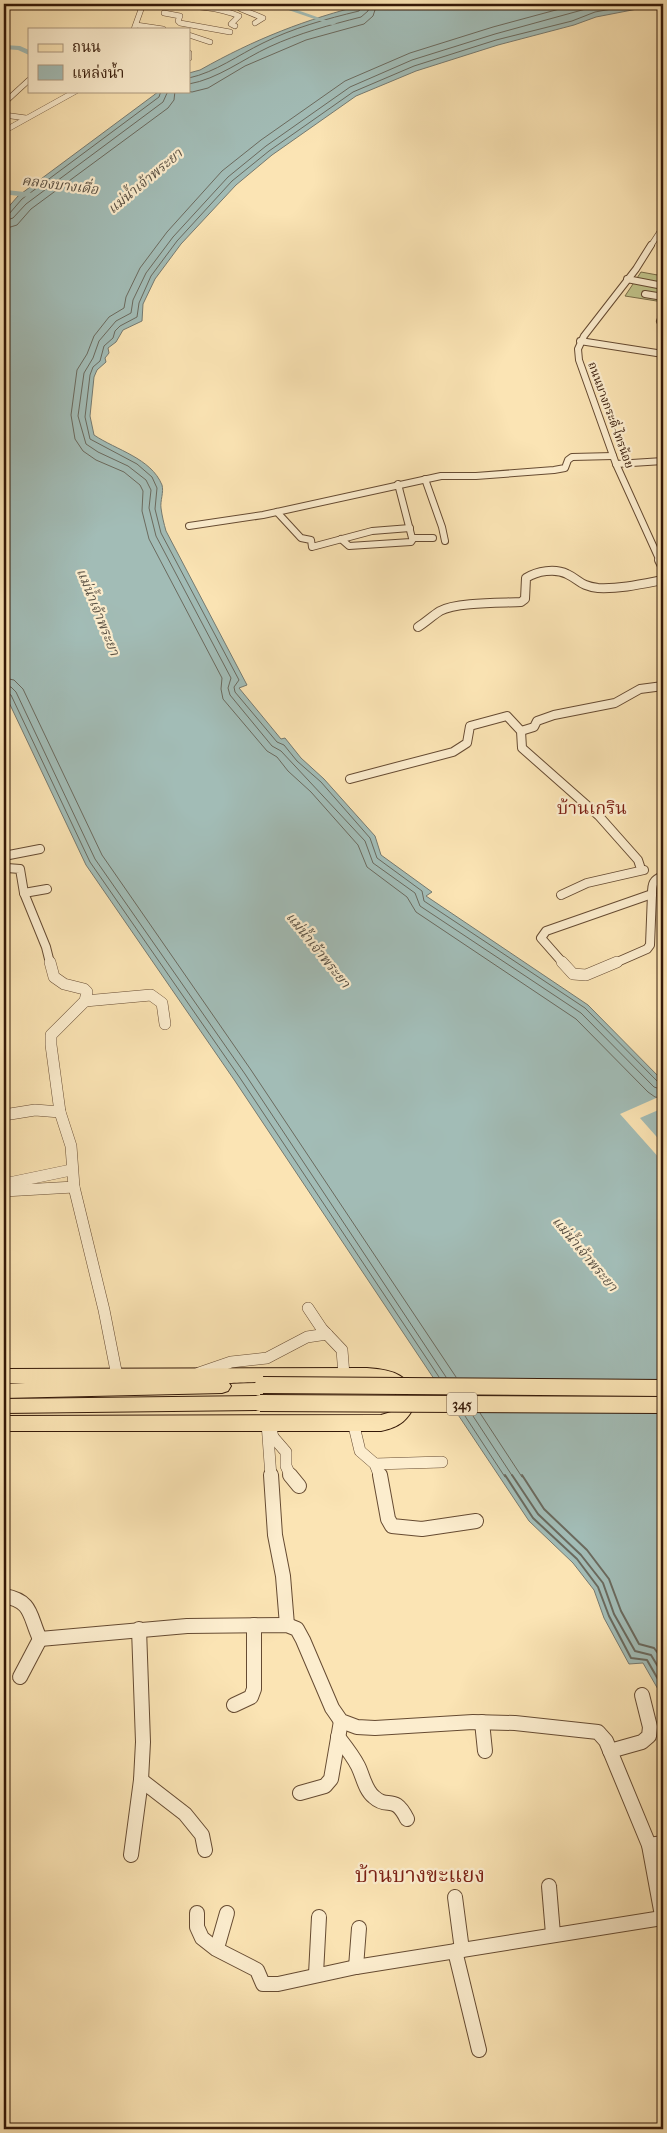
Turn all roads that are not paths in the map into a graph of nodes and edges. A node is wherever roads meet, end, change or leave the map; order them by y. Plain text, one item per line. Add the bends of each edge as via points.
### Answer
1 (100, 4) edge
2 (153, 4) edge
3 (214, 4) edge
4 (228, 4) edge
5 (238, 4) edge
6 (322, 4) edge
7 (89, 5) edge
8 (143, 6) edge
9 (312, 7) dead end
10 (255, 23) dead end
11 (235, 26) dead end
12 (135, 27) edge
13 (149, 28) edge
14 (230, 32) dead end
15 (190, 35) edge
16 (210, 42) dead end
17 (28, 81) edge
18 (74, 92) edge
19 (4, 103) edge
20 (4, 115) edge
21 (26, 118) junction
22 (4, 125) edge
23 (12, 126) junction
24 (4, 131) edge
25 (662, 230) edge
26 (627, 279) junction
27 (663, 286) edge
28 (644, 294) dead end
29 (663, 297) edge
30 (663, 314) edge
31 (660, 321) dead end
32 (580, 341) junction
33 (663, 354) edge
34 (613, 456) junction
35 (663, 461) edge
36 (616, 464) junction
37 (425, 480) junction
38 (398, 484) junction
39 (277, 512) junction
40 (189, 526) dead end
41 (410, 528) junction
42 (433, 538) dead end
43 (341, 539) junction
44 (413, 539) junction
45 (445, 541) dead end
46 (663, 568) edge
47 (663, 580) edge
48 (418, 627) dead end
49 (663, 686) edge
50 (521, 731) junction
51 (350, 778) dead end
52 (602, 826) dead end
53 (40, 848) dead end
54 (4, 856) edge
55 (4, 865) edge
56 (642, 868) junction
57 (659, 878) edge
58 (47, 889) dead end
59 (24, 893) junction
60 (652, 894) junction
61 (561, 895) dead end
62 (85, 1001) junction
63 (165, 1024) dead end
64 (60, 1112) junction
65 (4, 1115) edge
66 (71, 1170) junction
67 (4, 1184) edge
68 (74, 1188) junction
69 (4, 1191) edge
70 (308, 1308) dead end
71 (327, 1334) junction
72 (344, 1375) junction
73 (4, 1376) edge
74 (117, 1376) junction
75 (191, 1376) junction
76 (663, 1388) edge
77 (4, 1390) edge
78 (262, 1394) junction
79 (29, 1397) junction
80 (663, 1405) edge
81 (4, 1407) edge
82 (353, 1422) junction
83 (268, 1423) junction
84 (4, 1424) edge
85 (442, 1462) dead end
86 (375, 1464) junction
87 (299, 1486) dead end
88 (476, 1521) dead end
89 (4, 1596) edge
90 (287, 1624) junction
91 (254, 1625) junction
92 (138, 1628) junction
93 (40, 1639) junction
94 (20, 1677) dead end
95 (642, 1695) dead end
96 (234, 1705) dead end
97 (341, 1721) junction
98 (482, 1722) junction
99 (338, 1737) junction
100 (485, 1751) dead end
101 (610, 1751) junction
102 (141, 1780) junction
103 (300, 1793) dead end
104 (407, 1819) dead end
105 (656, 1844) edge
106 (205, 1850) dead end
107 (131, 1855) dead end
108 (549, 1886) dead end
109 (455, 1896) dead end
110 (197, 1912) dead end
111 (226, 1913) dead end
112 (319, 1917) dead end
113 (663, 1919) edge
114 (359, 1928) dead end
115 (553, 1934) junction
116 (217, 1948) junction
117 (458, 1950) junction
118 (356, 1967) junction
119 (316, 1974) junction
120 (479, 2050) dead end

1 - 7 street
2 - 8 street
3 - 4 street
5 - 10 street via 241,9 263,18
6 - 9 street
8 - 11 street via 235,14 239,16 231,24
8 - 12 street
8 - 14 street via 175,14 181,17 180,23
12 - 13 street
15 - 16 street
17 - 19 street
18 - 21 street
20 - 21 street
21 - 23 street
22 - 23 street
23 - 24 street
25 - 26 street
26 - 27 street
26 - 32 street
28 - 29 street
30 - 31 street
32 - 33 street
32 - 34 street, ถนนบางกระดี่-ไทรน้อย via 579,360
34 - 36 street, ถนนบางกระดี่-ไทรน้อย
34 - 37 street via 572,457 563,468 441,476
35 - 36 street
36 - 46 street, ถนนบางกระดี่-ไทรน้อย
37 - 38 street
37 - 45 street via 436,513 444,525
38 - 39 street
38 - 41 street
39 - 40 street
39 - 43 street via 301,538 310,540 312,547
41 - 43 street via 387,529
41 - 44 street
42 - 44 street
43 - 44 street via 349,546 411,542
47 - 48 street via 596,587 582,585 561,572 534,574 526,578 525,599 521,602 454,606 440,611
49 - 50 street via 640,689 615,703 554,714
50 - 51 street via 507,716 477,723 470,726 467,745 453,752
50 - 56 street via 522,748 599,816
52 - 56 street
53 - 54 street
55 - 59 street via 20,869
56 - 57 street
56 - 61 street via 588,883
57 - 60 street via 653,881
58 - 59 street
59 - 62 street via 46,947 54,977 64,984 84,989 87,992
60 - 60 street via 651,940 647,950 586,974 573,974 541,938 546,931
62 - 63 street via 152,995 162,1003
62 - 64 street via 51,1035
64 - 65 street via 35,1110
64 - 66 street via 71,1146
66 - 67 street
66 - 68 street
68 - 69 street
68 - 74 street
70 - 71 street
71 - 72 street via 342,1350
71 - 75 street via 307,1337 268,1358 231,1362
72 - 75 main road
72 - 82 main road via 395,1380 402,1386 407,1403 401,1416 393,1421
73 - 74 main road
74 - 75 main road
76 - 78 main road, 345, bridge
77 - 79 main road
78 - 79 main road, 345
78 - 80 main road, 345, bridge
79 - 81 main road
82 - 83 main road
82 - 86 street via 360,1451
83 - 84 main road
83 - 87 street via 273,1437 286,1452 290,1477
83 - 90 street via 275,1535
85 - 86 street
86 - 88 street via 382,1480 392,1526 418,1529
89 - 93 street via 26,1602
90 - 91 street
90 - 97 street via 297,1629 332,1708
91 - 92 street
91 - 96 street via 254,1689 251,1697
92 - 93 street
92 - 102 street via 143,1742
93 - 94 street
95 - 101 street via 650,1727 649,1736 642,1742
97 - 98 street via 356,1728
97 - 99 street
98 - 100 street
98 - 101 street via 590,1730 598,1732
99 - 103 street via 331,1779 325,1786
99 - 104 street via 357,1763 372,1796 384,1802 396,1802
101 - 105 street
102 - 106 street via 191,1820 194,1829 202,1835
102 - 107 street
105 - 113 street
108 - 115 street
109 - 117 street
110 - 116 street via 198,1932
111 - 116 street
112 - 119 street
113 - 115 street
114 - 118 street
115 - 117 street
116 - 119 street via 257,1970 263,1984 278,1984
117 - 118 street
117 - 120 street
118 - 119 street

